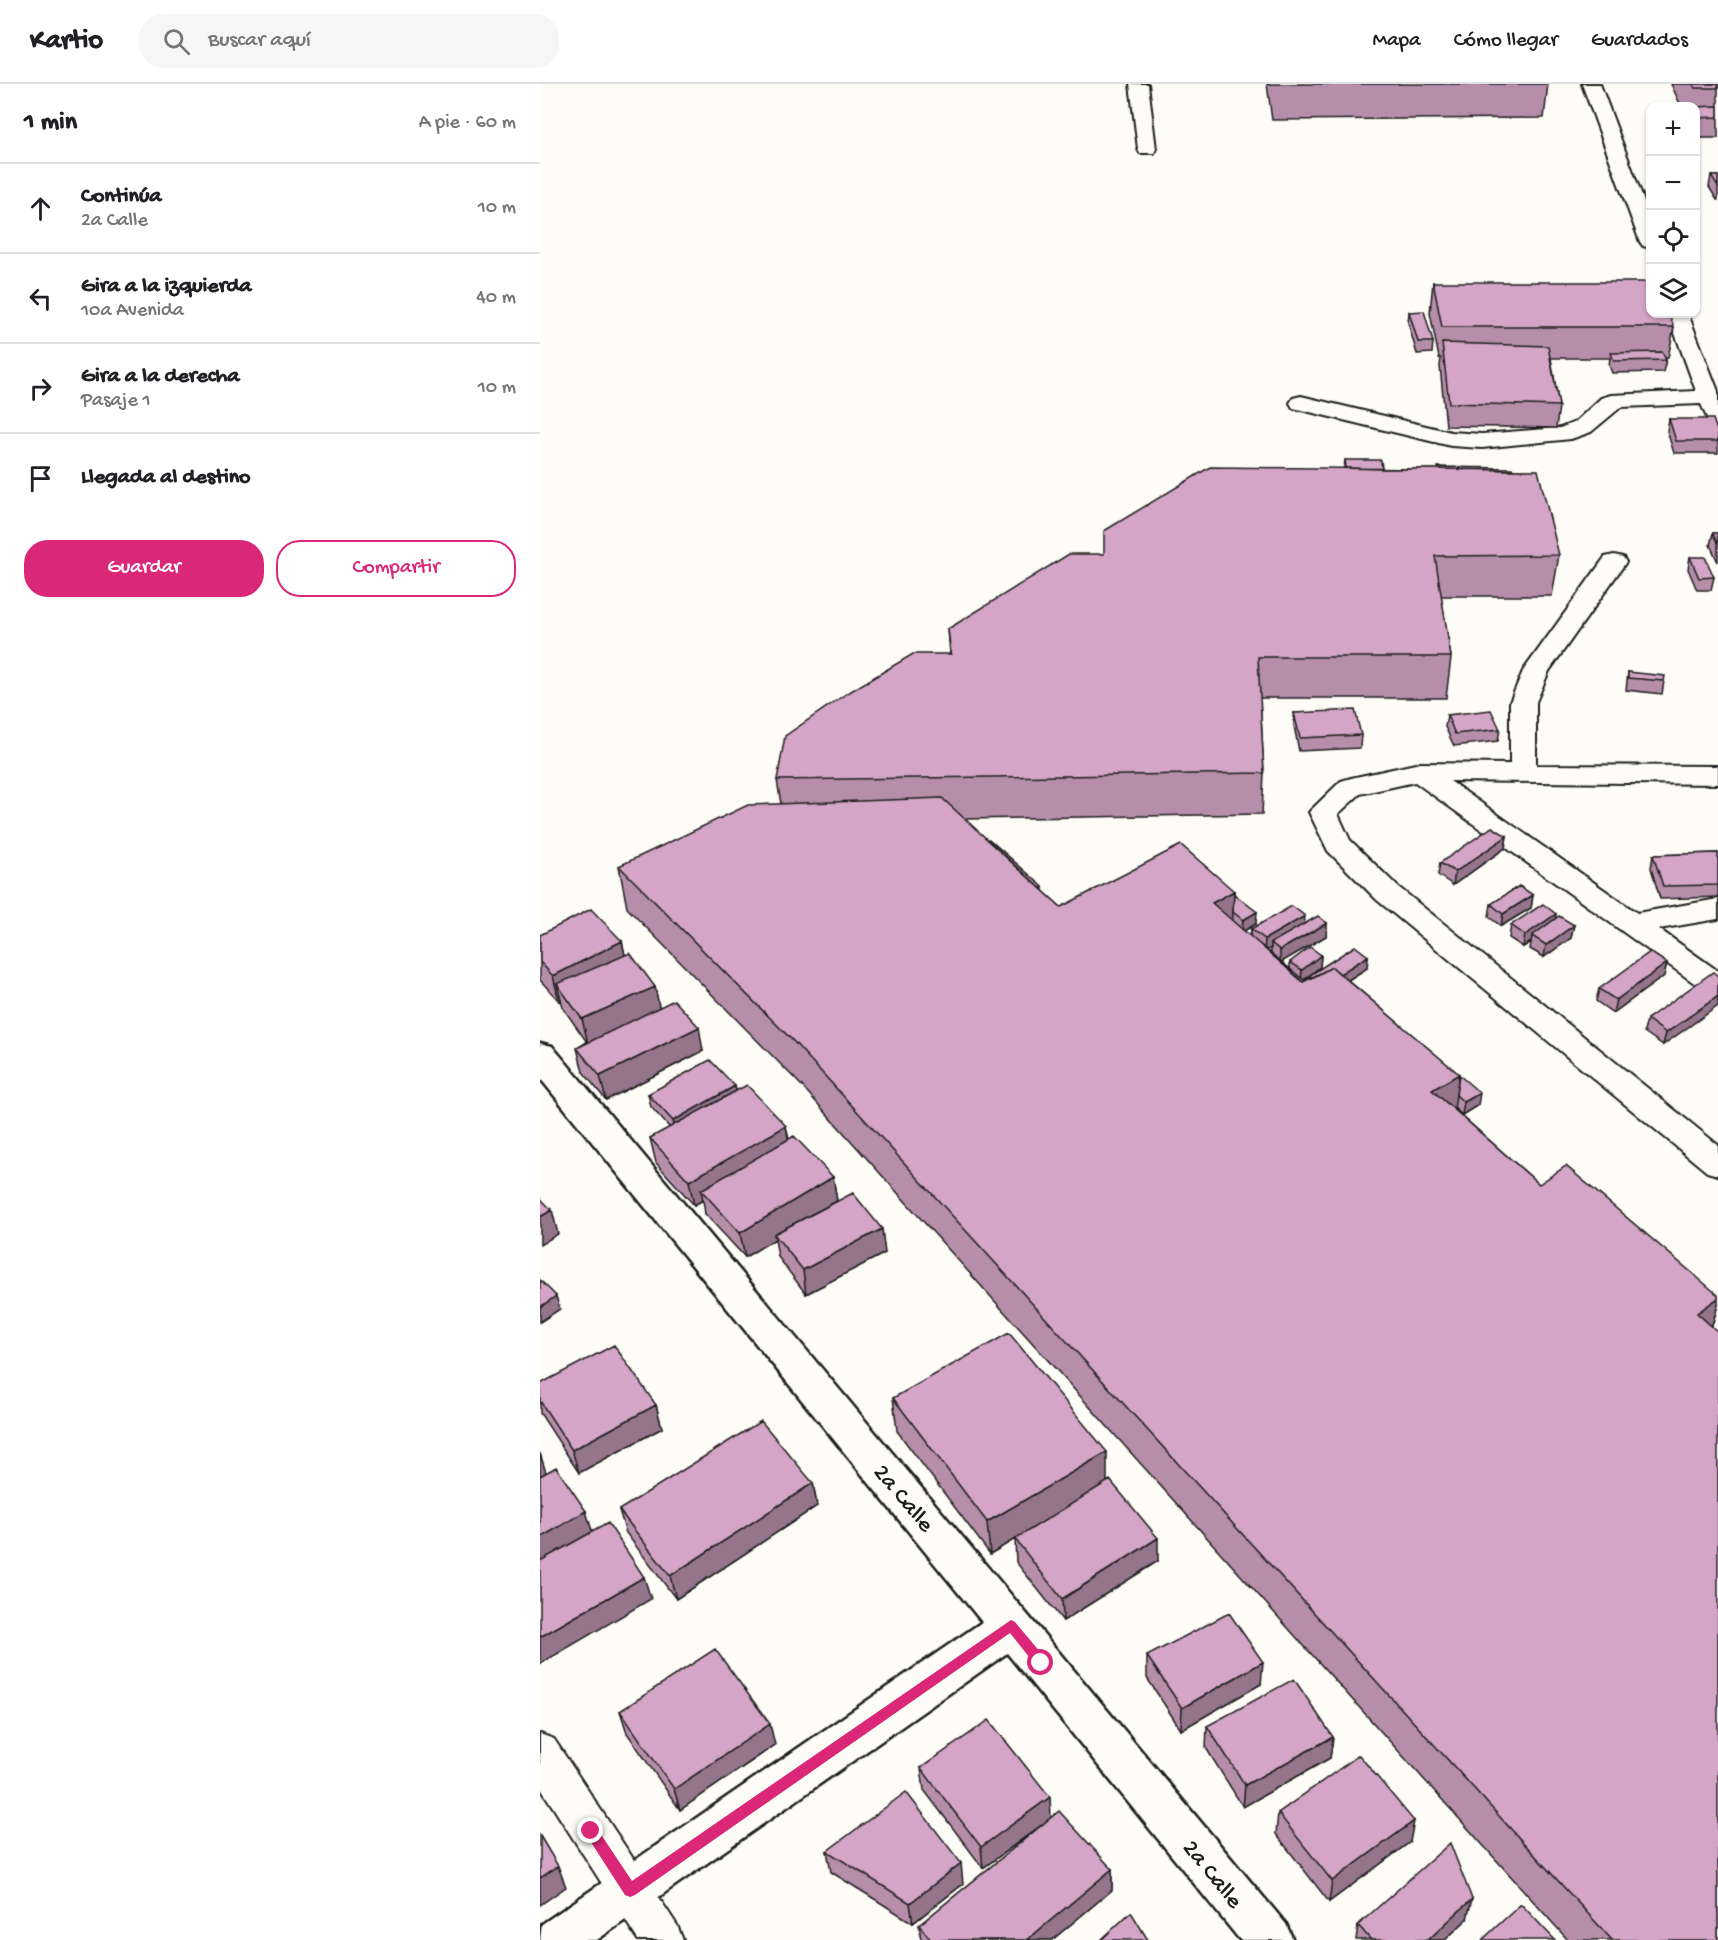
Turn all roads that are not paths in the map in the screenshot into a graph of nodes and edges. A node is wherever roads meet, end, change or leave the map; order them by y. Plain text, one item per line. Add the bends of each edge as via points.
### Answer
1 (1139, 84) edge
2 (1591, 84) edge
3 (1147, 149) dead end
4 (1646, 231) edge
5 (1679, 318) edge
6 (1709, 397) junction
7 (1301, 403) dead end
8 (1718, 420) edge
9 (1614, 562) dead end
10 (1420, 772) junction
11 (1523, 773) junction
12 (1718, 775) edge
13 (1718, 909) edge
14 (1632, 924) junction
15 (1718, 986) edge
16 (540, 1055) edge
17 (1718, 1163) edge
18 (1011, 1626) junction
19 (540, 1752) edge
20 (630, 1890) junction
21 (558, 1940) edge
22 (662, 1940) edge
23 (1270, 1940) edge

1 - 3 lane
2 - 4 lane
5 - 6 lane
6 - 7 lane via 1619,400 1609,403 1583,427 1563,434 1482,441 1451,439
6 - 8 lane
9 - 11 lane via 1536,671 1523,702
10 - 11 lane
10 - 14 lane
10 - 17 lane via 1351,787 1323,812 1338,845 1387,894
11 - 12 lane
13 - 14 lane
14 - 15 lane
16 - 18 street, 2a Calle
18 - 20 street
18 - 23 street, 2a Calle
19 - 20 lane
20 - 21 street
20 - 22 lane

